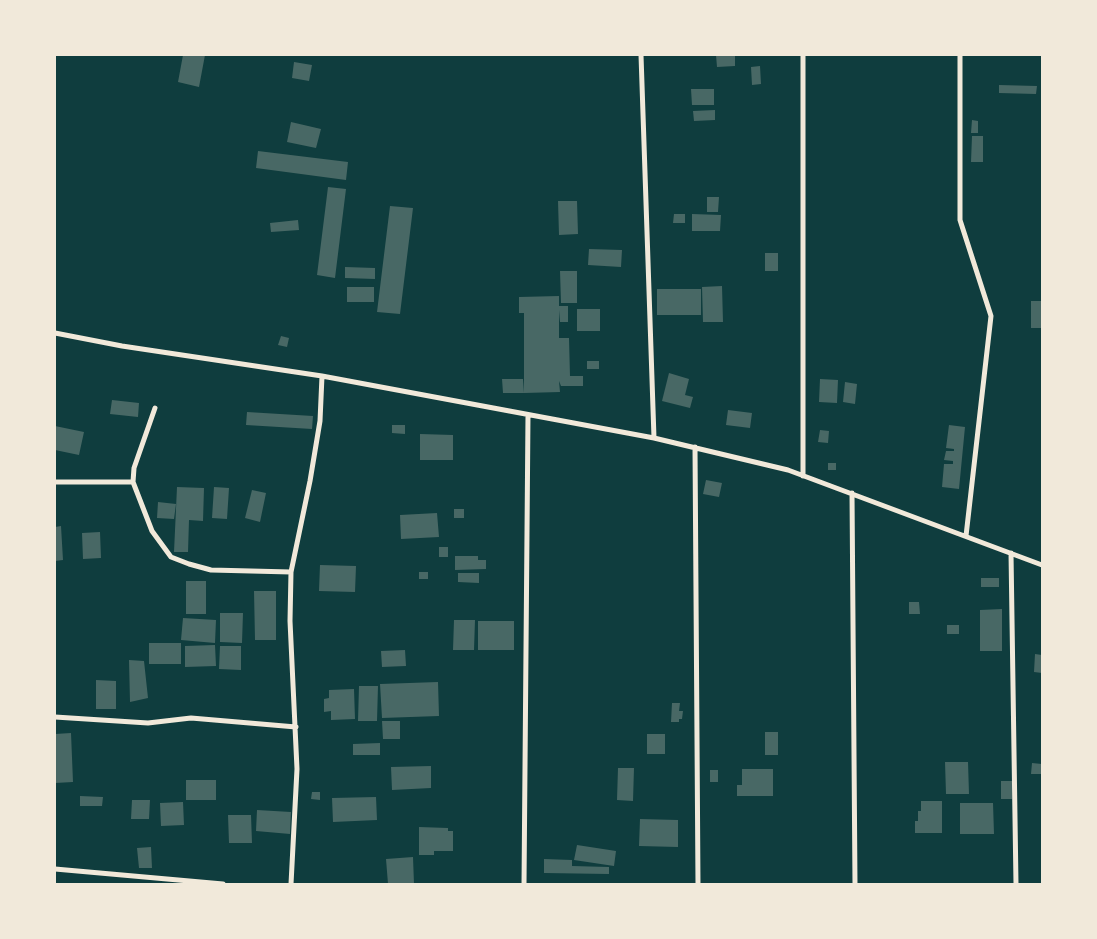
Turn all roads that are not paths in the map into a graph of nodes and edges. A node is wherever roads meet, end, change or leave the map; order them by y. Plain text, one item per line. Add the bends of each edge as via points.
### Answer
1 (641, 55) edge
2 (803, 55) edge
3 (960, 55) edge
4 (55, 333) edge
5 (322, 376) junction
6 (155, 408) dead end
7 (528, 414) junction
8 (654, 438) junction
9 (694, 448) junction
10 (803, 476) junction
11 (55, 482) edge
12 (133, 482) junction
13 (852, 494) junction
14 (966, 536) junction
15 (1011, 553) junction
16 (1042, 564) edge
17 (291, 572) junction
18 (55, 717) edge
19 (296, 727) junction
20 (55, 869) edge
21 (223, 884) edge
22 (291, 884) edge
23 (524, 884) edge
24 (698, 884) edge
25 (855, 884) edge
26 (1016, 884) edge

1 - 8 street
2 - 10 street
3 - 14 street via 960,220 991,316
4 - 5 street
5 - 7 street
5 - 17 street via 320,422 312,473
6 - 12 street via 134,468
7 - 8 street
7 - 23 street
8 - 9 street
9 - 10 street
9 - 24 street
10 - 13 street
11 - 12 street
12 - 17 street via 152,530 171,557 211,570
13 - 14 street
13 - 25 street
14 - 15 street
15 - 16 street
15 - 26 street
17 - 19 street via 290,621
18 - 19 street via 148,723 191,718
19 - 22 street via 298,769
20 - 21 street

